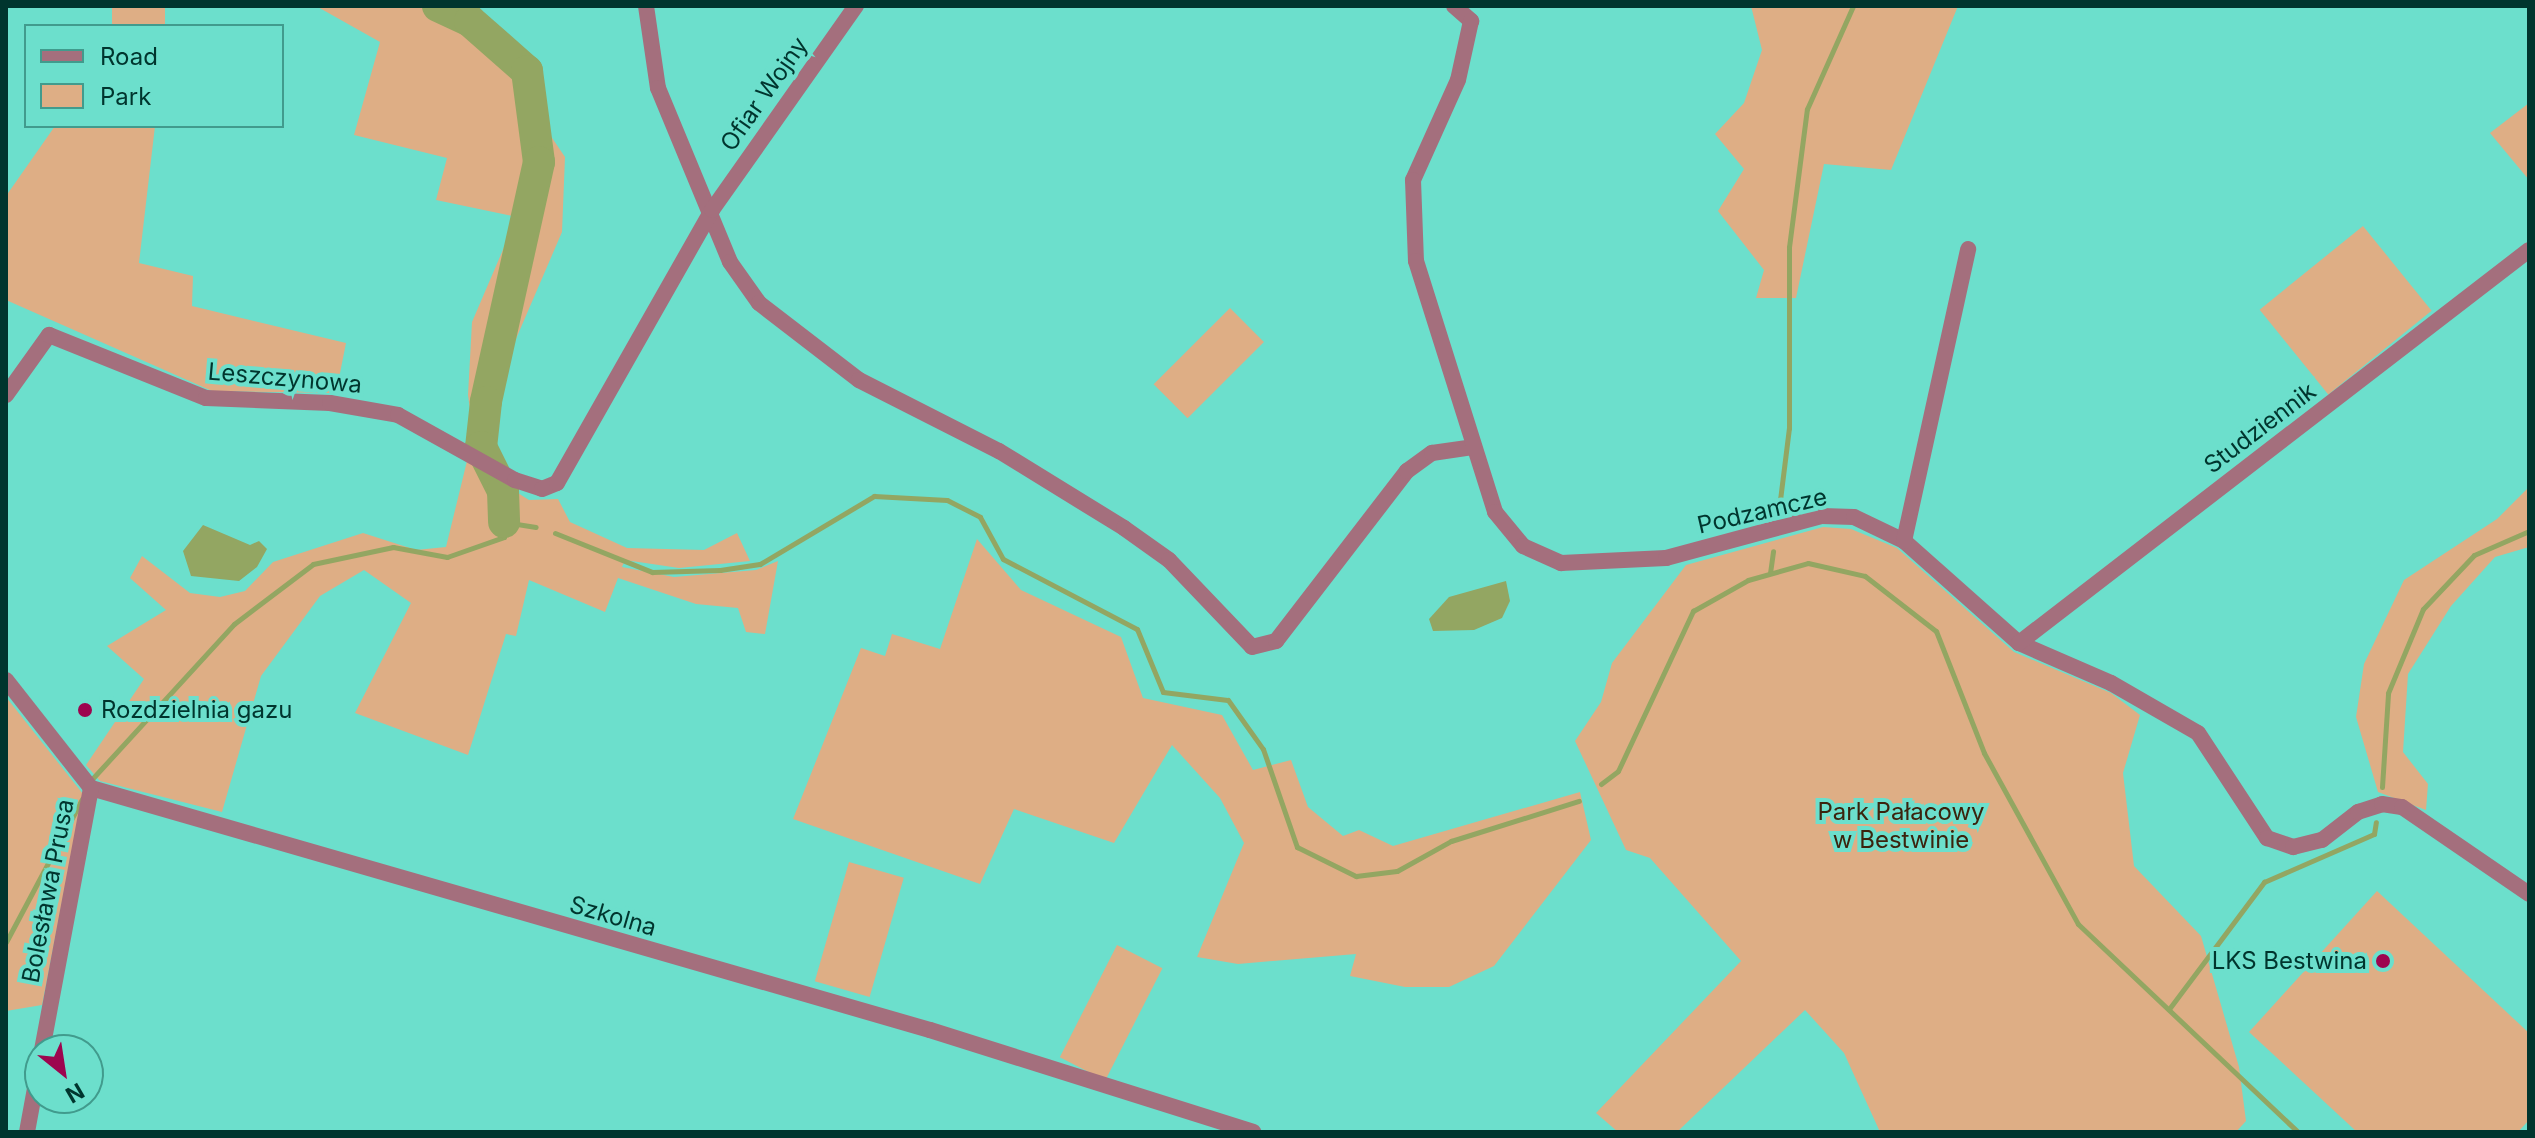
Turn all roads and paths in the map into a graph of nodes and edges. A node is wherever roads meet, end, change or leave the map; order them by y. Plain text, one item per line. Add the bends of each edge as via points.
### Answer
1 (646, 6) edge
2 (856, 6) edge
3 (1454, 6) edge
4 (712, 210) junction
5 (1968, 249) dead end
6 (2529, 250) edge
7 (6, 395) edge
8 (1473, 447) junction
9 (1904, 541) junction
10 (2019, 643) junction
11 (6, 680) edge
12 (91, 788) junction
13 (2529, 894) edge
14 (45, 1034) edge
15 (1253, 1132) edge

1 - 4 street via 658,88
2 - 4 street, Ofiar Wojny
3 - 8 street, Podzamcze via 1471,21 1458,80 1413,180 1413,218 1433,332
4 - 7 street, Leszczynowa via 557,483 542,489 398,415 330,403 206,398 49,335
4 - 8 street via 730,262 759,303 811,347 1124,528 1169,560 1252,647 1276,641 1407,471 1432,453
5 - 9 street
6 - 10 street, Studziennik
8 - 9 street, Podzamcze via 1495,512 1523,546 1561,563 1666,558 1822,516 1854,517
9 - 10 street, Podzamcze
10 - 13 street, Podzamcze via 2111,683 2198,733 2267,838 2293,847 2322,840 2358,812 2402,807
11 - 12 street
12 - 14 street, Bolesława Prusa
12 - 15 street, Szkolna via 930,1030

